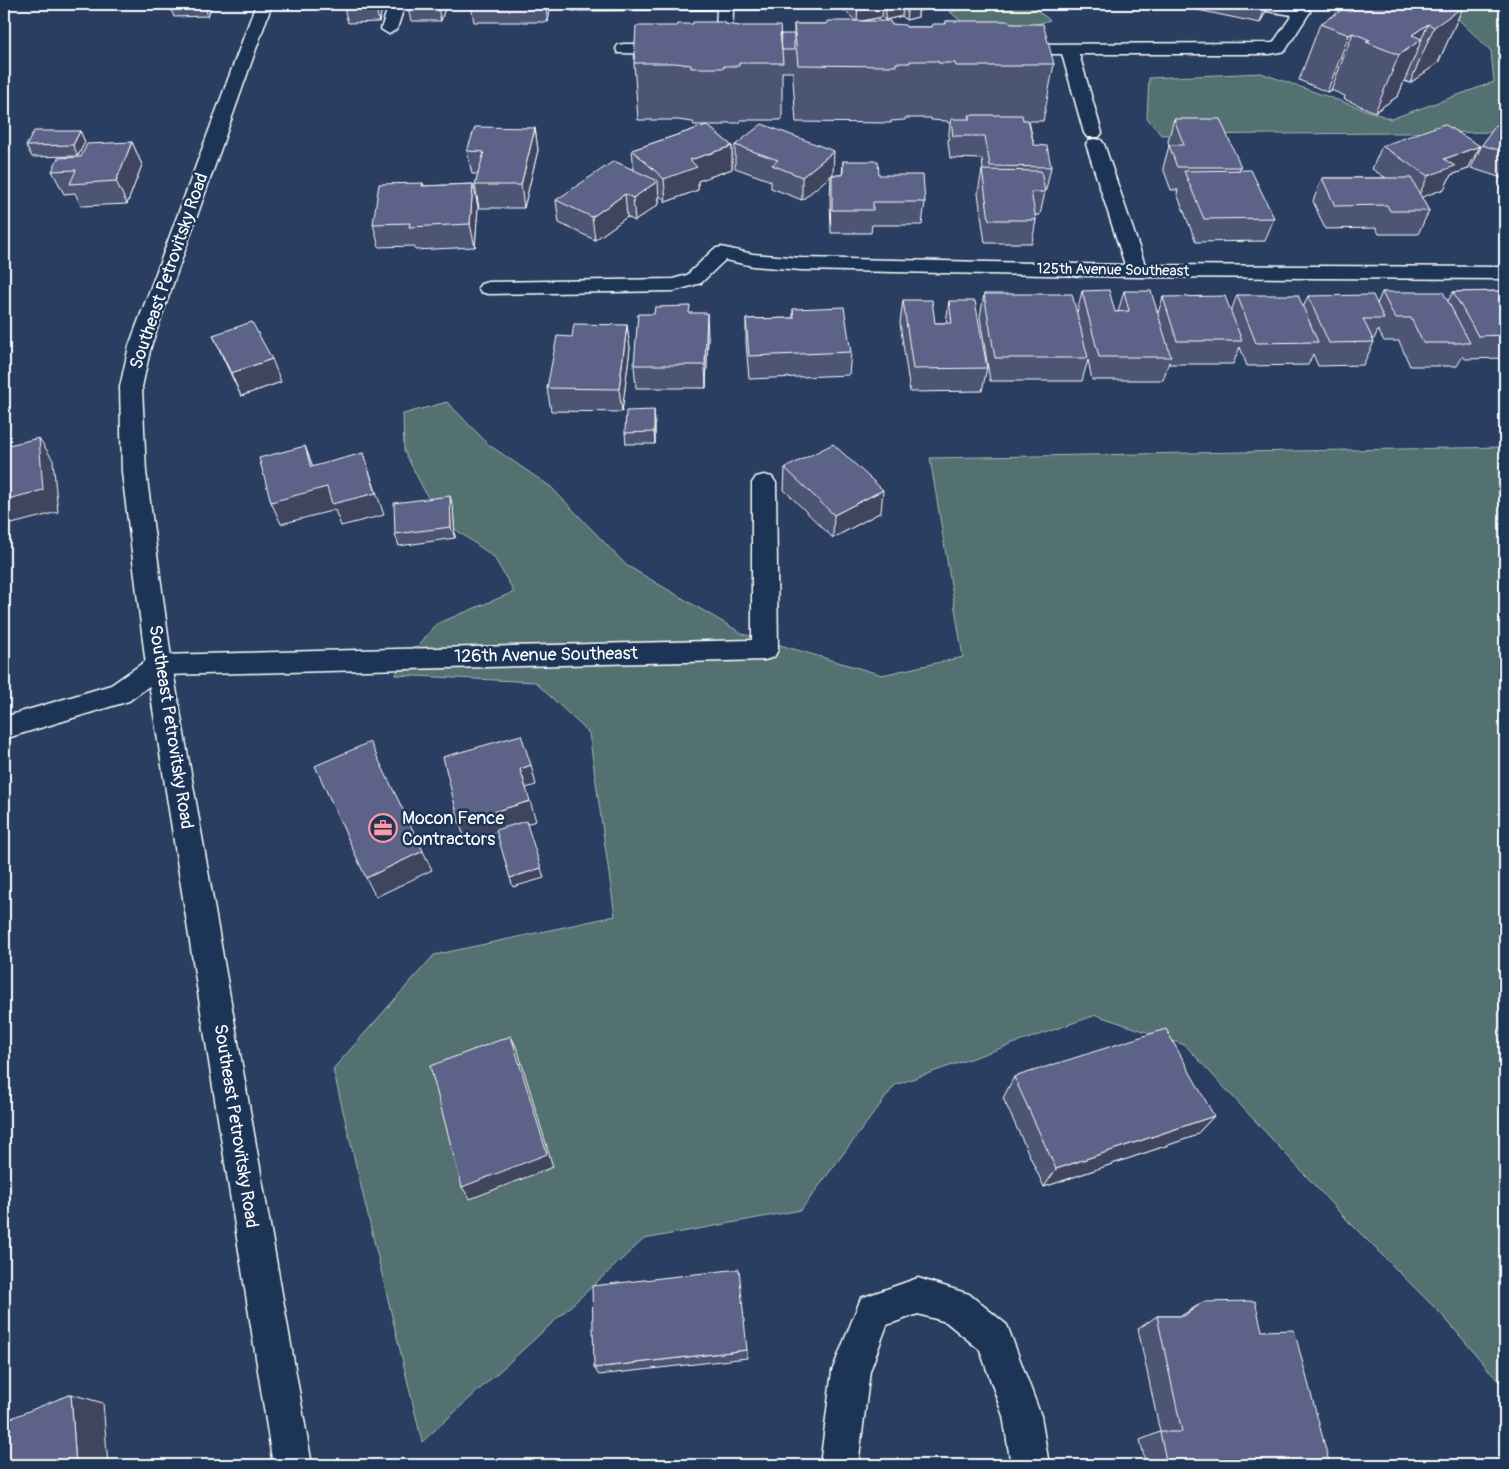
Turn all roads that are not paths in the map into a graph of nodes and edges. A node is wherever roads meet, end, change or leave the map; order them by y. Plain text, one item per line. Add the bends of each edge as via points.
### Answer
1 (264, 4) edge
2 (397, 4) edge
3 (725, 4) edge
4 (775, 4) edge
5 (1254, 4) edge
6 (573, 5) edge
7 (389, 29) dead end
8 (624, 49) dead end
9 (684, 49) edge
10 (704, 49) edge
11 (724, 49) junction
12 (753, 49) edge
13 (1000, 49) edge
14 (1068, 49) junction
15 (1137, 271) junction
16 (1505, 273) edge
17 (488, 288) dead end
18 (764, 483) dead end
19 (160, 665) junction
20 (4, 728) edge
21 (293, 1465) edge
22 (839, 1465) edge
23 (1030, 1465) edge

1 - 19 street, Southeast Petrovitsky Road via 140,346 131,387 134,472
2 - 7 street
3 - 4 street
3 - 6 street
3 - 11 street
5 - 14 street via 1302,12 1279,47 1270,50
8 - 9 street
10 - 11 street
11 - 12 street
13 - 14 street
14 - 15 street
15 - 16 street, 125th Avenue Southeast
15 - 17 street, 125th Avenue Southeast via 801,264 753,260 721,253 694,279 674,285
18 - 19 street, 126th Avenue Southeast via 765,650
19 - 20 street via 120,693
19 - 21 street, Southeast Petrovitsky Road
22 - 23 street via 851,1371 874,1311 918,1296 956,1307 994,1338 1022,1416

